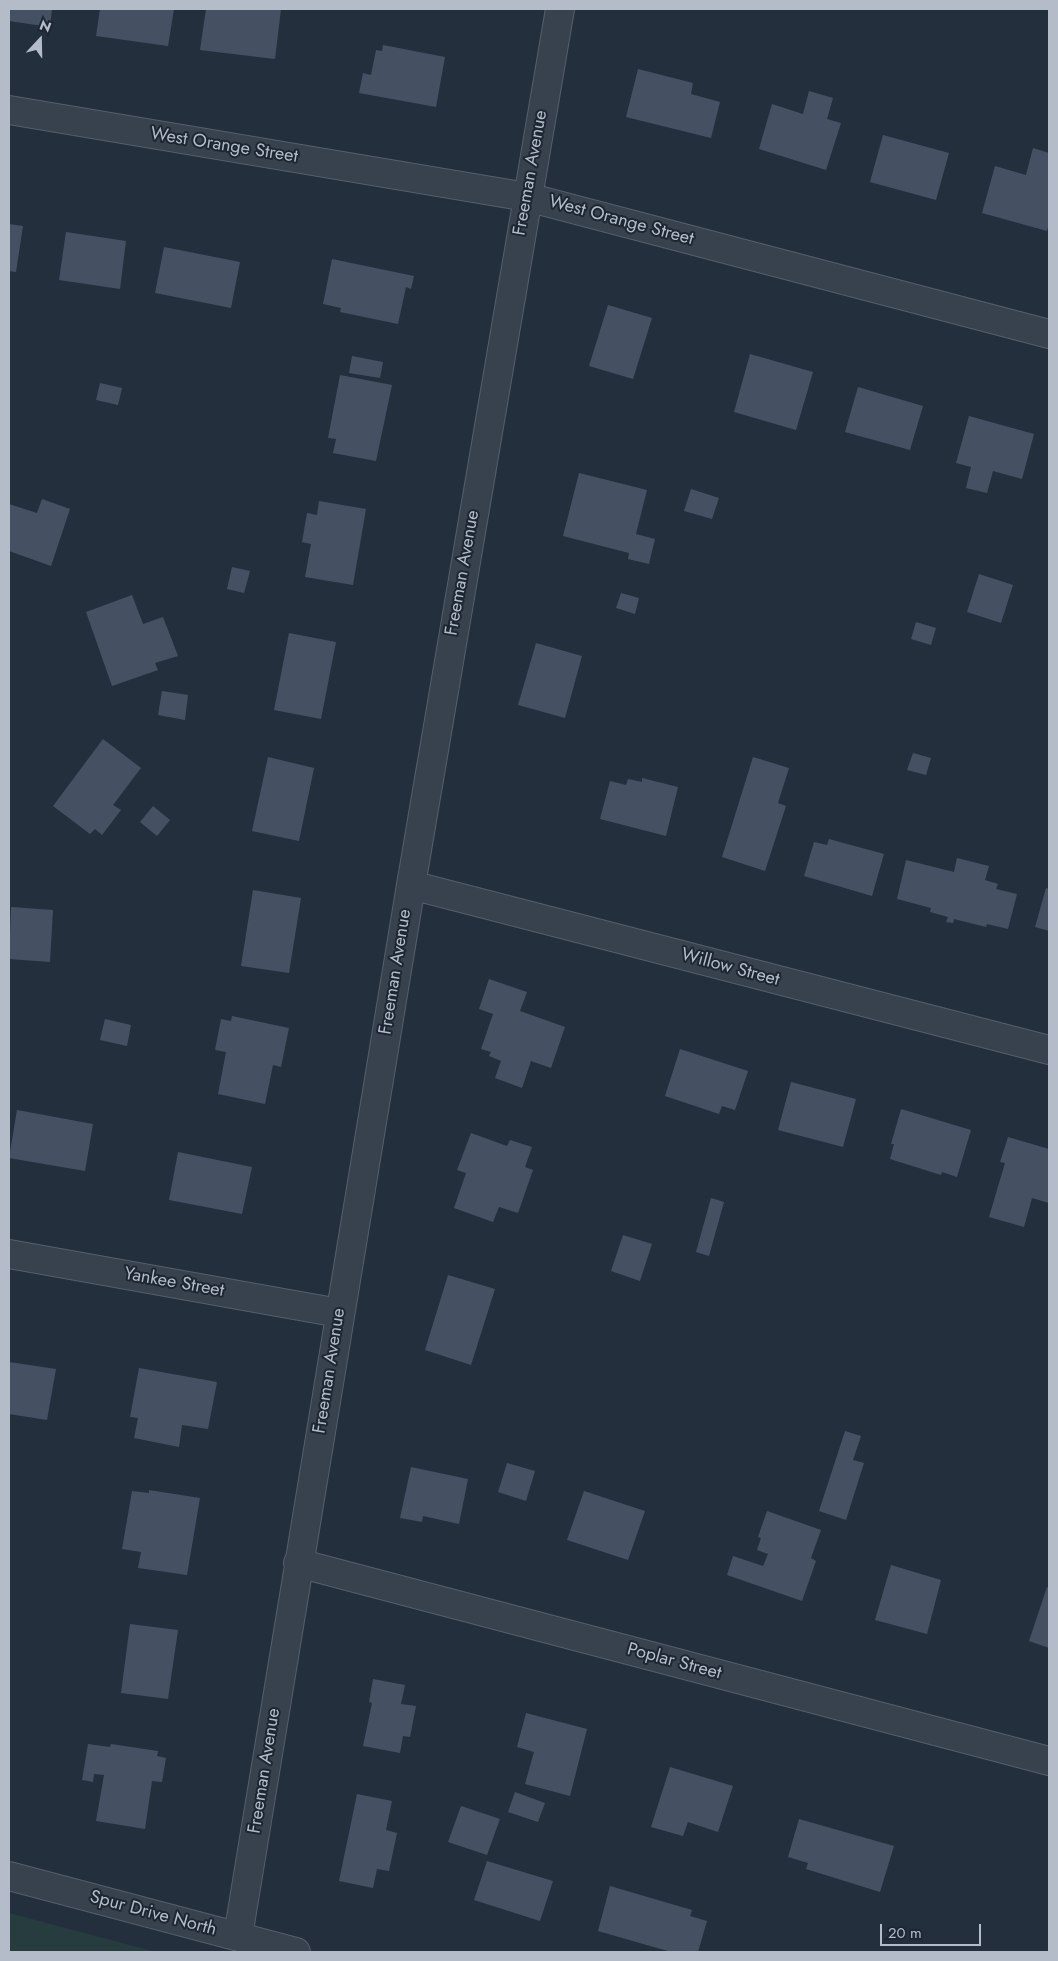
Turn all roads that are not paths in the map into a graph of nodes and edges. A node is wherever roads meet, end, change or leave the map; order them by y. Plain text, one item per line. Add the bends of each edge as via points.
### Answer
1 (560, 9) edge
2 (9, 110) edge
3 (527, 196) junction
4 (1049, 334) edge
5 (411, 885) junction
6 (1049, 1050) edge
7 (9, 1254) edge
8 (340, 1313) junction
9 (298, 1563) junction
10 (1049, 1761) edge
11 (9, 1876) edge
12 (238, 1936) junction
13 (296, 1952) edge

1 - 3 street, Freeman Avenue
2 - 3 street, West Orange Street
3 - 4 street, West Orange Street
3 - 5 street, Freeman Avenue
5 - 6 street, Willow Street
5 - 8 street, Freeman Avenue
7 - 8 street, Yankee Street
8 - 9 street, Freeman Avenue
9 - 10 street, Poplar Street
9 - 12 street, Freeman Avenue
11 - 12 street, Spur Drive North
12 - 13 street, Spur Drive North

